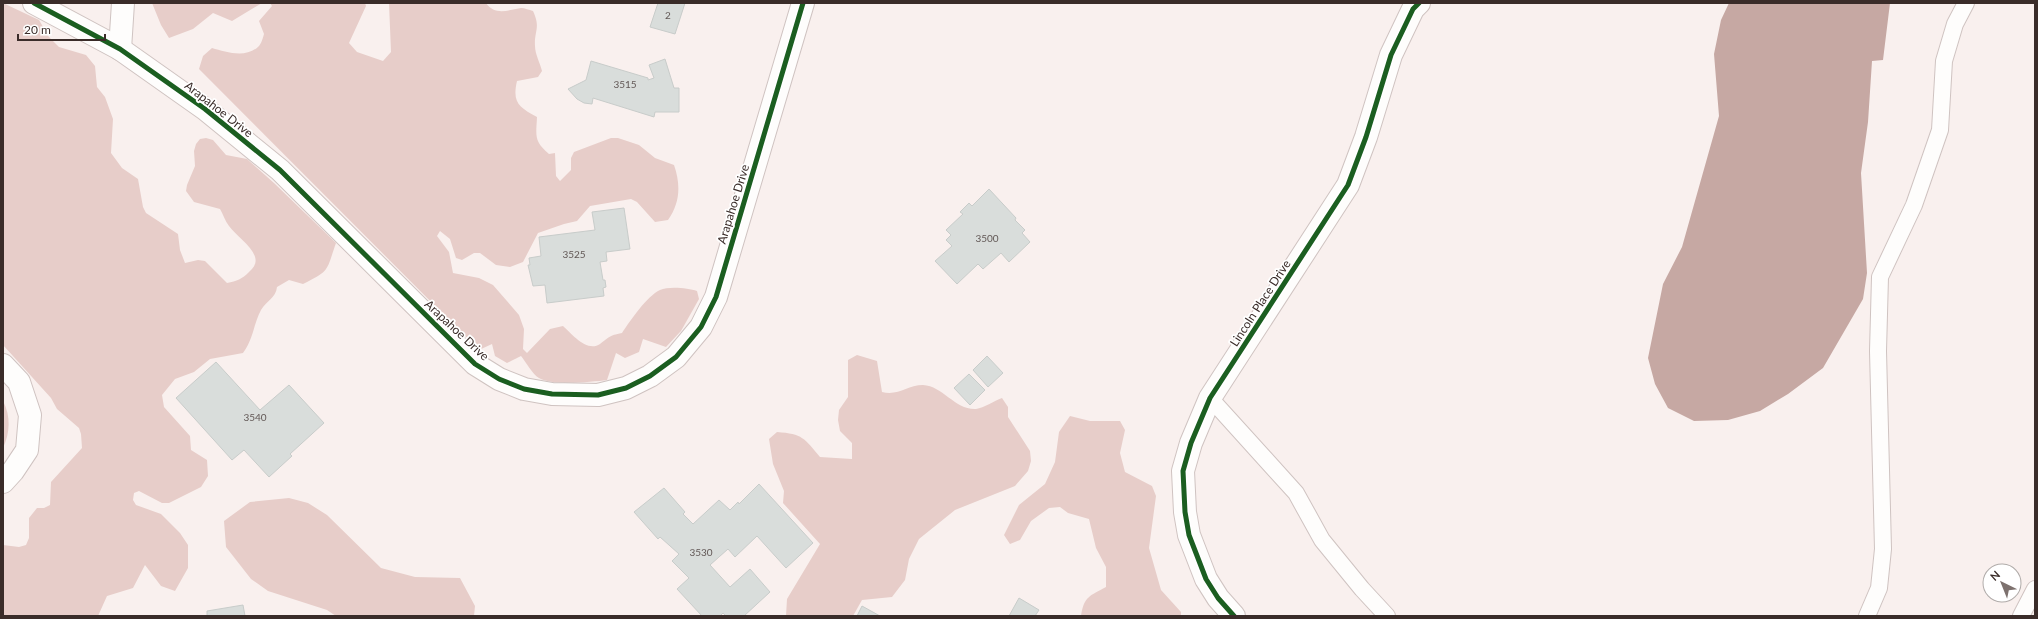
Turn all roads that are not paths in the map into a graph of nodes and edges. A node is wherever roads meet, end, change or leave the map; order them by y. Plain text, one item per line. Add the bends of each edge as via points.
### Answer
1 (34, 3) edge
2 (123, 3) edge
3 (803, 3) edge
4 (1966, 3) edge
5 (1414, 5) edge
6 (120, 49) junction
7 (3, 365) edge
8 (1210, 398) junction
9 (3, 482) edge
10 (2035, 589) edge
11 (1234, 616) edge
12 (1386, 616) edge
13 (1867, 616) edge
14 (2021, 616) edge

1 - 6 street, Arapahoe Drive
2 - 6 street
3 - 6 street, Arapahoe Drive via 716,297 702,327 676,357 650,376 626,388 598,395 552,394 524,389 499,379 475,364 280,170 205,109
4 - 13 lane via 1955,24 1944,61 1940,130 1914,205 1880,277 1878,351 1883,549 1879,588
5 - 8 street, Lincoln Place Drive via 1390,55 1366,137 1348,185
7 - 9 street via 19,382 30,415 27,450
8 - 11 street, Lincoln Place Drive via 1183,470 1184,512 1189,535 1206,579
8 - 12 lane via 1296,493 1322,540
10 - 14 lane

